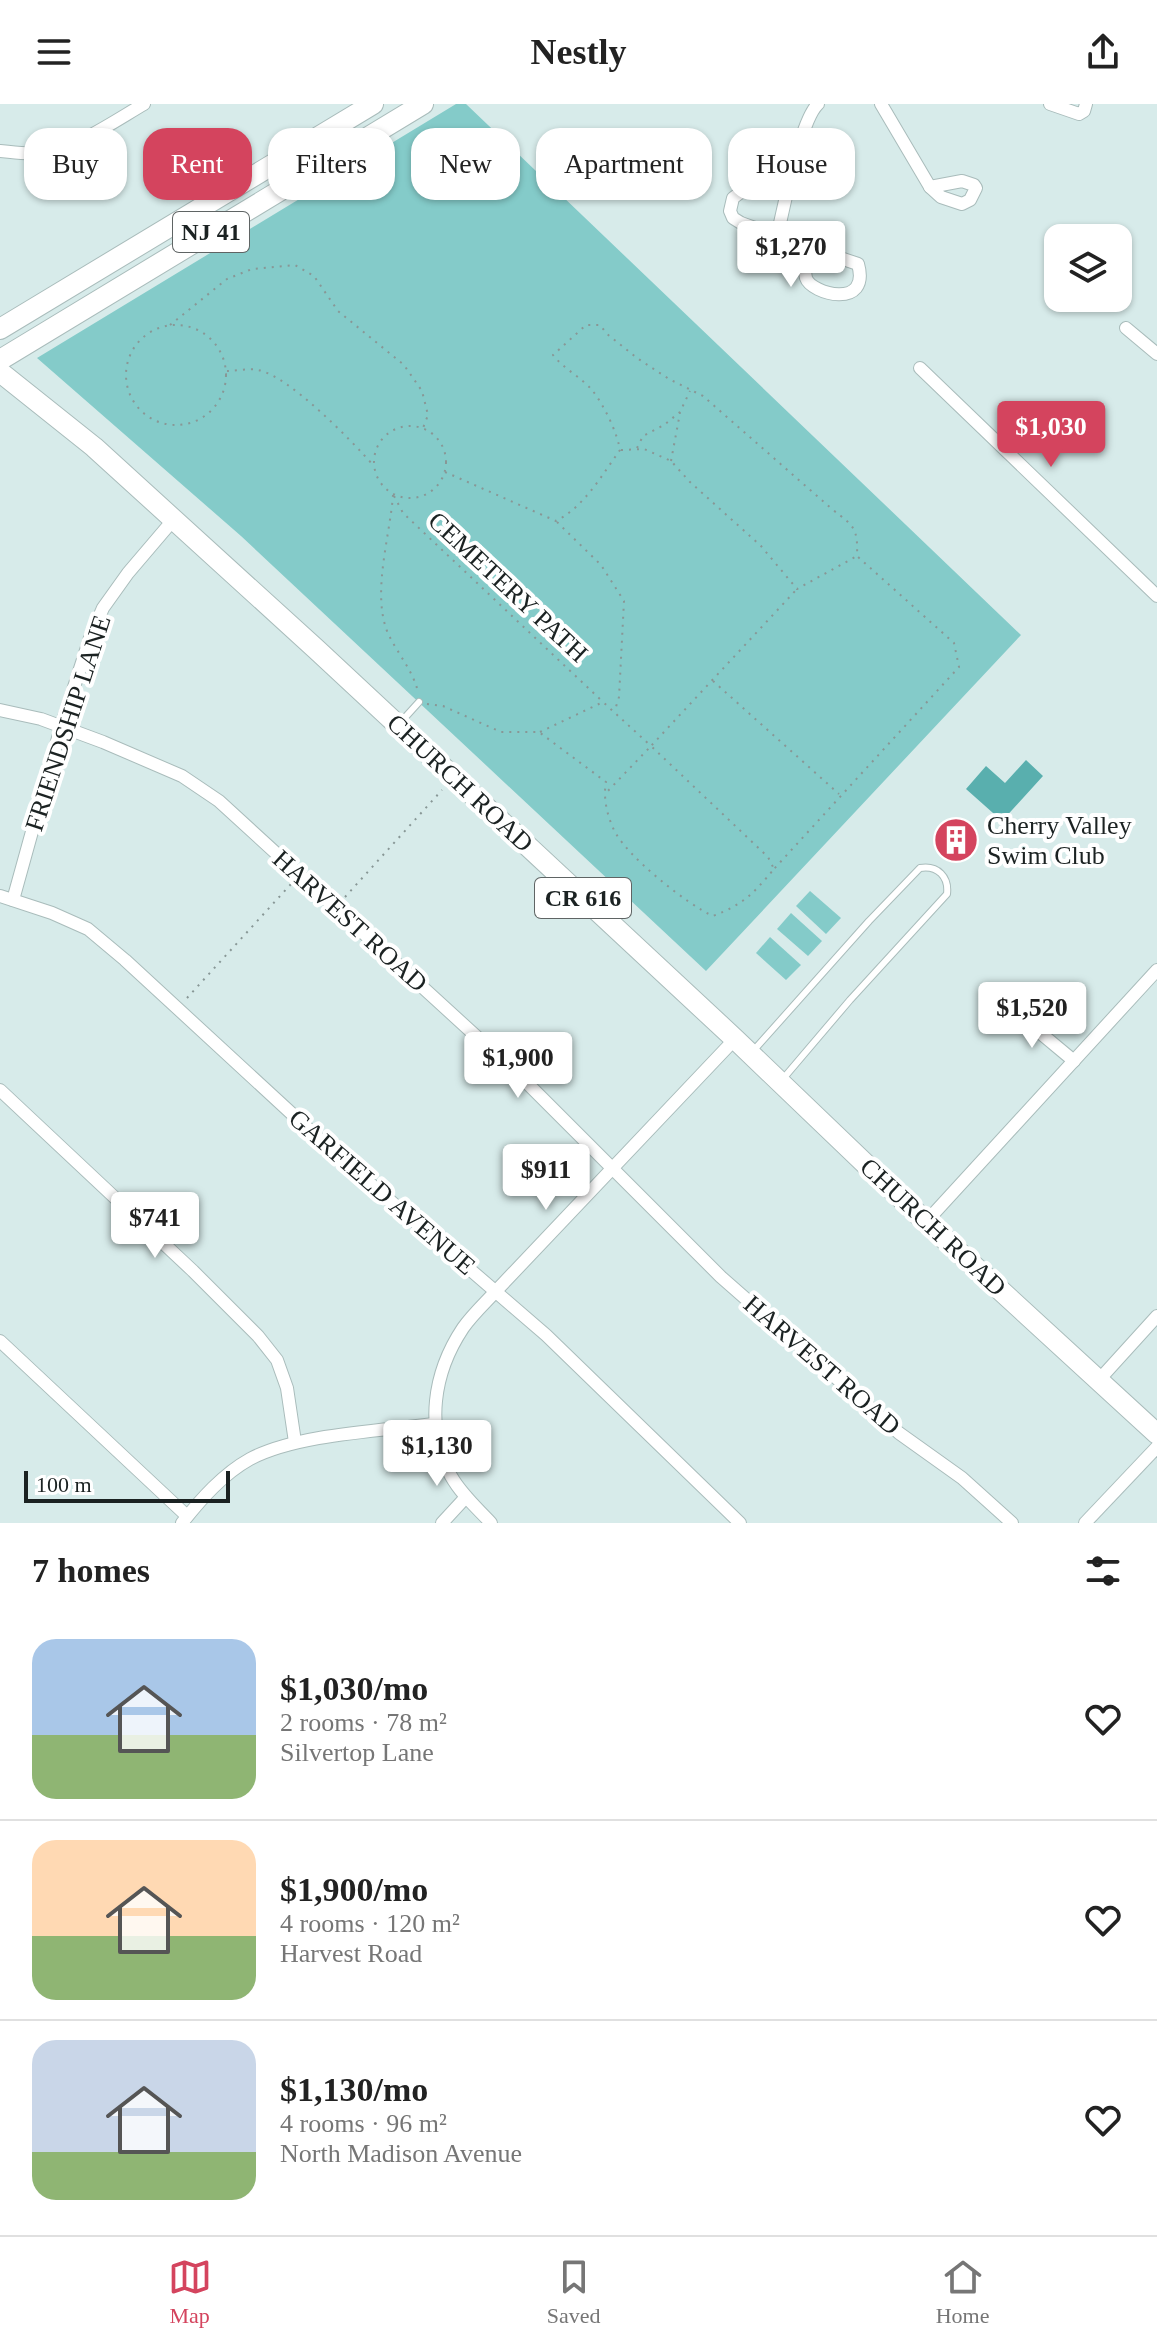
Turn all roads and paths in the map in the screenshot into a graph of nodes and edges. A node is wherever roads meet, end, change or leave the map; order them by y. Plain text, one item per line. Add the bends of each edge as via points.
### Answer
1 (144, 104) edge
2 (373, 104) edge
3 (423, 104) edge
4 (881, 104) edge
5 (1050, 104) edge
6 (1086, 104) edge
7 (813, 105) edge
8 (806, 128) edge
9 (0, 151) edge
10 (930, 187) dead end
11 (732, 200) edge
12 (786, 200) edge
13 (777, 236) junction
14 (805, 246) junction
15 (170, 325) junction
16 (1126, 328) dead end
17 (0, 329) edge
18 (1157, 354) edge
19 (0, 360) edge
20 (920, 368) dead end
21 (226, 371) junction
22 (0, 372) edge
23 (690, 390) junction
24 (680, 412) junction
25 (423, 428) junction
26 (636, 449) junction
27 (620, 450) junction
28 (671, 461) junction
29 (374, 466) junction
30 (445, 472) junction
31 (393, 495) junction
32 (174, 519) junction
33 (556, 521) junction
34 (857, 556) junction
35 (797, 589) junction
36 (1157, 596) edge
37 (712, 681) junction
38 (419, 702) junction
39 (603, 702) junction
40 (0, 710) edge
41 (614, 712) junction
42 (398, 725) junction
43 (61, 727) junction
44 (539, 732) junction
45 (651, 746) junction
46 (454, 777) junction
47 (604, 795) junction
48 (840, 795) junction
49 (774, 869) junction
50 (299, 874) junction
51 (7, 898) edge
52 (336, 907) junction
53 (1157, 970) edge
54 (178, 1009) junction
55 (1014, 1011) dead end
56 (735, 1039) junction
57 (750, 1054) junction
58 (1074, 1061) junction
59 (780, 1082) junction
60 (0, 1090) edge
61 (613, 1167) junction
62 (926, 1222) junction
63 (496, 1291) junction
64 (1157, 1316) edge
65 (0, 1341) edge
66 (1098, 1381) junction
67 (434, 1424) junction
68 (1157, 1434) edge
69 (295, 1442) junction
70 (1157, 1447) edge
71 (466, 1497) junction
72 (185, 1520) edge
73 (442, 1523) edge
74 (491, 1523) edge
75 (740, 1523) edge
76 (1012, 1523) edge
77 (1085, 1523) edge

1 - 9 street via 53,151
2 - 17 main road, NJ 41
3 - 19 main road, NJ 41
4 - 10 street
5 - 6 street via 1079,114
7 - 8 street
11 - 13 street via 733,218
12 - 13 street
13 - 14 street
14 - 14 street via 810,284 840,295 853,291 861,274 858,264
15 - 21 path via 186,326 214,342
15 - 21 path via 141,338 131,351 125,382 140,411 172,425 205,417 224,389
15 - 25 path via 227,279 252,269 295,265 314,276 338,311 404,365 422,391 428,415
16 - 18 street
20 - 36 street
21 - 29 path, CEMETERY PATH via 260,370 284,383 342,430
22 - 32 main road, CHURCH ROAD / CR 616
23 - 24 path
23 - 27 path via 637,358 600,325 586,325 553,355 592,390
23 - 34 path via 854,525
24 - 26 path via 643,436
24 - 28 path
25 - 29 path via 388,433 375,453
25 - 30 path, CEMETERY PATH via 441,443
26 - 27 path
26 - 28 path
27 - 33 path via 589,492
28 - 35 path via 761,546
29 - 31 path, CEMETERY PATH
30 - 31 path, CEMETERY PATH via 428,494
30 - 33 path, CEMETERY PATH
31 - 38 path, CEMETERY PATH via 380,599 387,630 418,688
31 - 39 path, CEMETERY PATH via 403,513
32 - 42 main road, CHURCH ROAD / CR 616
32 - 43 street, FRIENDSHIP LANE via 103,608
33 - 41 path, CEMETERY PATH via 601,565 624,601
34 - 35 path
34 - 48 path via 954,643 959,667
35 - 37 path
37 - 45 path
37 - 48 path
38 - 42 lane
38 - 44 path via 443,706 501,732
39 - 41 path, CEMETERY PATH
39 - 44 path
40 - 43 street, HARVEST ROAD
41 - 45 path, CEMETERY PATH
42 - 46 main road, CHURCH ROAD / CR 616
43 - 50 street, HARVEST ROAD via 182,776 219,801
43 - 51 street, FRIENDSHIP LANE
44 - 47 path via 606,782
45 - 47 path
45 - 49 path, CEMETERY PATH via 768,857
46 - 52 path
46 - 56 main road, CHURCH ROAD / CR 616
47 - 49 path via 615,832 628,850 713,916 737,906
48 - 49 path
50 - 52 street, HARVEST ROAD
50 - 54 path
51 - 54 street, GARFIELD AVENUE via 88,929
52 - 61 street, HARVEST ROAD
53 - 58 street
54 - 63 street, GARFIELD AVENUE
55 - 58 street
56 - 57 main road, CHURCH ROAD / CR 616
56 - 61 street
57 - 59 main road, CHURCH ROAD / CR 616
57 - 59 lane via 920,868 942,873 947,894
58 - 62 street
59 - 62 main road, CHURCH ROAD / CR 616
60 - 69 street via 258,1336 277,1360 287,1388
61 - 63 street
61 - 76 street, HARVEST ROAD via 721,1277 899,1433 962,1478
62 - 66 main road, CHURCH ROAD / CR 616
63 - 67 street via 463,1327 451,1349
63 - 75 street, GARFIELD AVENUE
64 - 66 street
65 - 72 street
66 - 68 main road, CHURCH ROAD / CR 616
67 - 69 street
67 - 71 street via 451,1477
69 - 72 street via 251,1459 221,1480
70 - 77 street
71 - 73 street
71 - 74 street

